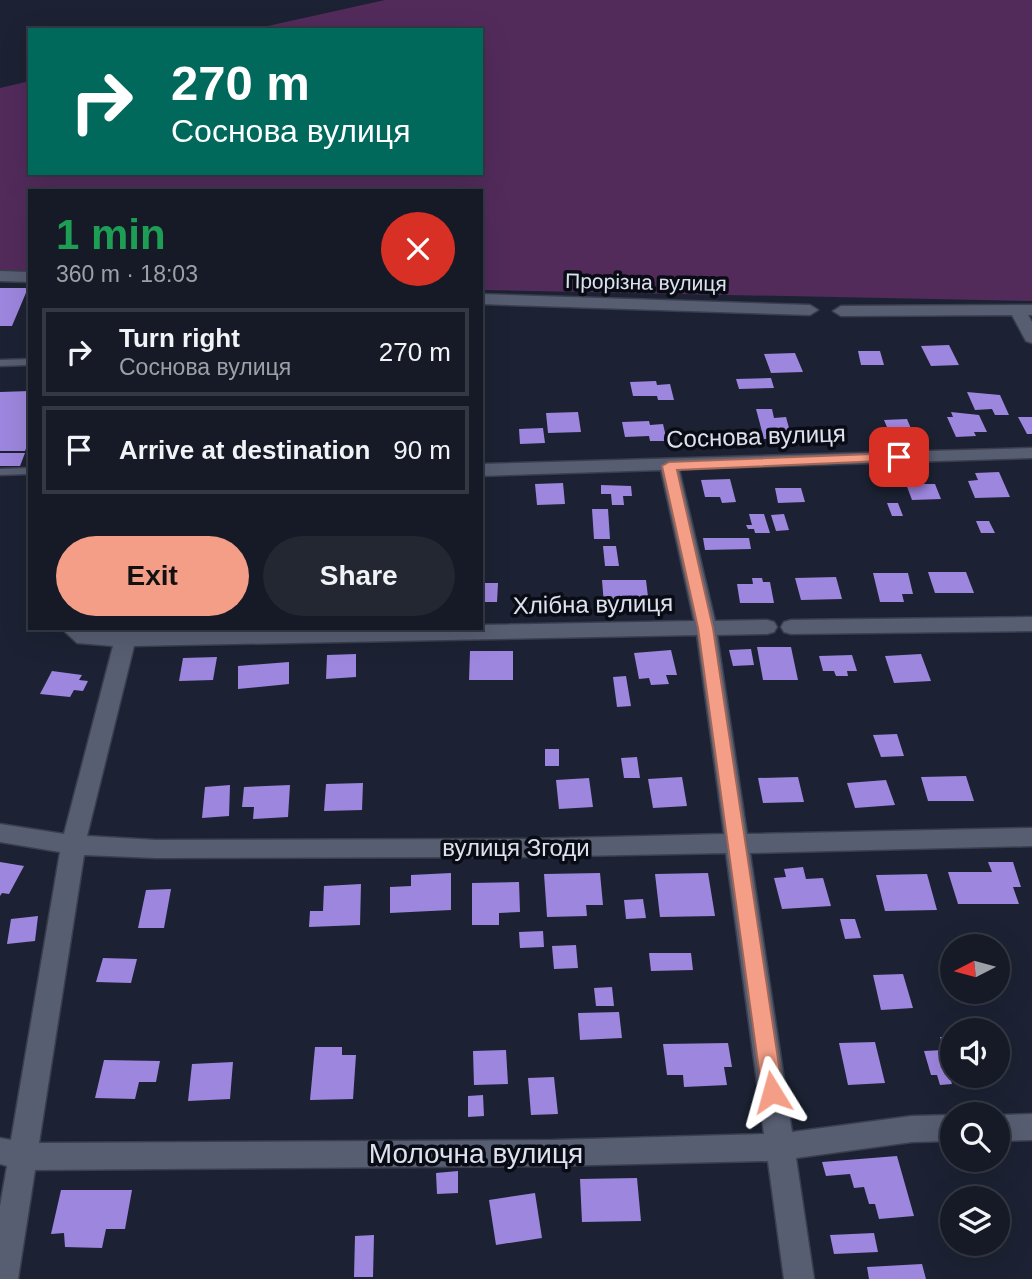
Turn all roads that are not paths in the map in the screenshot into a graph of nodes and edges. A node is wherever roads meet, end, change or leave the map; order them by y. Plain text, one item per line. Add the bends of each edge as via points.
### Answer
1 (0, 276) edge
2 (28, 277) edge
3 (483, 299) edge
4 (810, 310) dead end
5 (841, 310) dead end
6 (1025, 310) edge
7 (1032, 338) edge
8 (28, 362) edge
9 (0, 363) edge
10 (1032, 453) edge
11 (669, 466) junction
12 (483, 470) edge
13 (28, 471) edge
14 (0, 472) edge
15 (1032, 624) edge
16 (768, 626) dead end
17 (791, 627) dead end
18 (706, 628) junction
19 (74, 630) edge
20 (125, 639) junction
21 (0, 833) edge
22 (1032, 837) edge
23 (736, 844) junction
24 (73, 845) junction
25 (1032, 1127) edge
26 (940, 1128) edge
27 (1010, 1128) edge
28 (780, 1147) junction
29 (12, 1154) edge
30 (3, 1279) edge
31 (799, 1279) edge

1 - 2 street
3 - 4 street, Прорізна вулиця
5 - 6 street
6 - 7 street
8 - 9 lane
10 - 11 street, Соснова вулиця
11 - 12 street, Соснова вулиця
11 - 18 street
13 - 14 lane
15 - 17 street
16 - 18 street, Хлібна вулиця
18 - 20 street, Хлібна вулиця
18 - 23 street
19 - 20 street via 84,638
20 - 24 street
21 - 24 street, вулиця Згоди
22 - 23 street, вулиця Згоди
23 - 24 street, вулиця Згоди via 156,849
23 - 28 street
24 - 29 street
25 - 27 street
26 - 28 street, Молочна вулиця
28 - 29 street, Молочна вулиця via 553,1153
28 - 31 street
29 - 30 street

